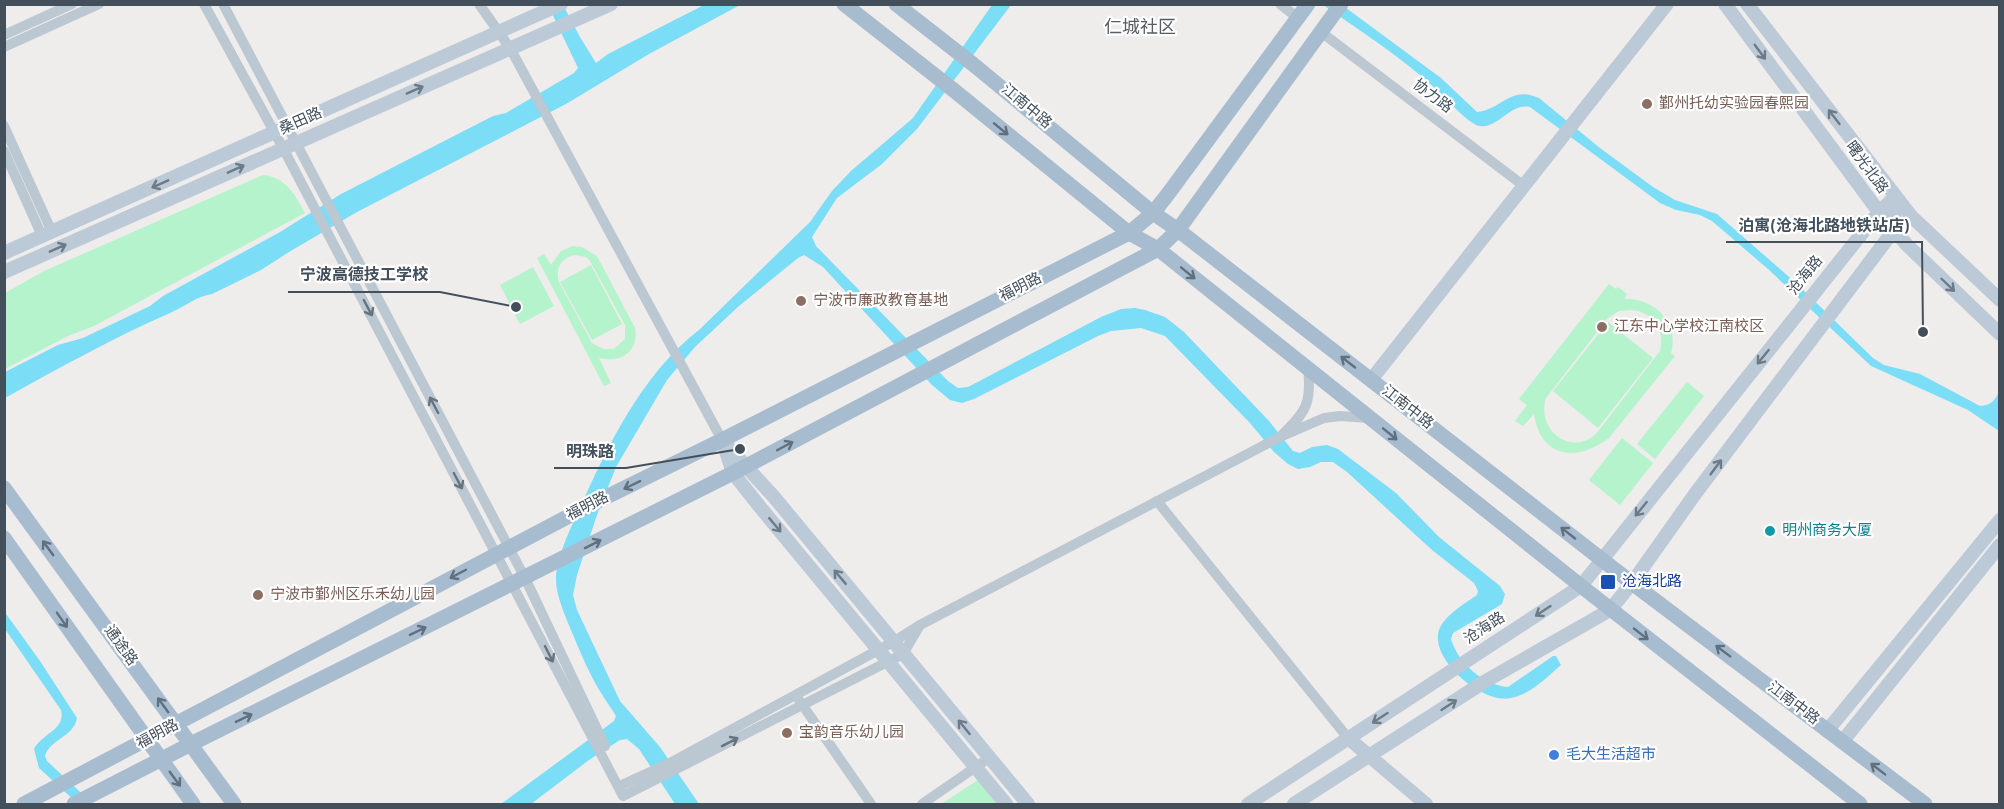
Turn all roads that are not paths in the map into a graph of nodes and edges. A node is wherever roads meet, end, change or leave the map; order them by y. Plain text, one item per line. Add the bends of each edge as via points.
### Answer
1 (72, 4) edge
2 (99, 4) edge
3 (204, 4) edge
4 (224, 4) edge
5 (479, 4) edge
6 (561, 4) edge
7 (611, 4) edge
8 (844, 4) edge
9 (896, 4) edge
10 (1280, 4) edge
11 (1308, 4) edge
12 (1341, 4) edge
13 (1667, 4) edge
14 (1725, 4) edge
15 (1747, 4) edge
16 (1298, 18) junction
17 (500, 32) junction
18 (1321, 32) junction
19 (4, 35) edge
20 (4, 47) edge
21 (510, 48) junction
22 (4, 126) edge
23 (281, 129) junction
24 (290, 145) junction
25 (4, 151) edge
26 (1524, 186) junction
27 (1895, 197) junction
28 (1879, 212) junction
29 (1153, 213) junction
30 (1178, 230) junction
31 (1894, 230) junction
32 (1129, 233) junction
33 (47, 234) junction
34 (1158, 249) junction
35 (4, 253) edge
36 (4, 272) edge
37 (2000, 300) edge
38 (2000, 334) edge
39 (1308, 368) junction
40 (1371, 380) junction
41 (1370, 418) junction
42 (1280, 437) junction
43 (722, 440) junction
44 (740, 469) junction
45 (4, 488) edge
46 (1157, 501) junction
47 (2000, 520) edge
48 (4, 538) edge
49 (2000, 545) edge
50 (503, 550) junction
51 (1601, 559) junction
52 (519, 581) junction
53 (1632, 583) junction
54 (1581, 586) junction
55 (1610, 610) junction
56 (920, 626) junction
57 (893, 642) junction
58 (878, 650) junction
59 (903, 654) junction
60 (888, 662) junction
61 (795, 695) junction
62 (802, 705) junction
63 (178, 725) junction
64 (1827, 731) junction
65 (1348, 738) junction
66 (147, 741) junction
67 (1842, 742) junction
68 (191, 744) junction
69 (606, 756) junction
70 (1368, 756) junction
71 (989, 758) junction
72 (161, 759) junction
73 (675, 765) junction
74 (975, 768) junction
75 (644, 781) junction
76 (624, 784) junction
77 (623, 796) junction
78 (24, 804) edge
79 (74, 804) edge
80 (193, 804) edge
81 (234, 804) edge
82 (631, 804) edge
83 (871, 804) edge
84 (922, 804) edge
85 (1006, 804) edge
86 (1028, 804) edge
87 (1248, 804) edge
88 (1294, 804) edge
89 (1426, 804) edge
90 (1860, 804) edge
91 (1925, 804) edge

1 - 19 street
2 - 20 street
3 - 23 street
4 - 23 street
5 - 17 street
6 - 17 main road, 桑田路
7 - 21 main road, 桑田路
8 -> 32 main road, 江南中路
9 - 29 main road, 江南中路
10 - 16 street
11 - 16 main road, 福明路
12 - 18 main road, 福明路
13 - 26 main road
14 -> 28 main road, 曙光北路
27 -> 15 main road, 曙光北路
16 - 29 main road, 福明路
17 - 21 street
17 - 23 main road, 桑田路
18 - 26 street, 协力路
18 - 30 main road, 福明路
24 -> 21 main road, 桑田路
21 - 43 street
22 - 33 street
23 - 24 street
23 -> 33 main road, 桑田路
36 -> 24 main road, 桑田路
50 -> 24 street via 326,199
24 -> 50 street via 314,206
25 - 33 street
26 - 40 main road
27 - 28 main road, 沧海路
27 - 31 main road
27 - 37 main road, 曙光北路
28 - 31 main road, 曙光北路
28 -> 51 main road, 沧海路
29 - 30 main road, 江南中路
29 - 32 main road, 福明路
30 - 34 main road, 福明路
40 -> 30 main road, 江南中路
31 -> 38 main road, 曙光北路 via 1906,246
53 -> 31 main road
32 - 34 main road, 江南中路
32 - 43 main road, 福明路
33 - 35 main road, 桑田路
34 -> 39 main road, 江南中路
44 -> 34 main road, 福明路
39 - 41 main road, 江南中路
39 - 42 street via 1309,399 1297,420
51 -> 40 main road, 江南中路
41 - 42 street via 1324,418
41 -> 54 main road, 江南中路
42 - 46 street
43 - 44 main road
43 -> 50 main road, 福明路
52 -> 44 main road, 福明路
57 -> 44 main road
44 -> 58 main road
63 -> 45 main road, 通途路
46 - 56 street
46 - 65 street
47 - 64 main road
48 -> 66 main road
49 - 67 main road
50 - 52 street
50 -> 63 main road, 福明路
51 - 53 main road, 江南中路
51 - 54 main road, 沧海路
68 -> 52 main road, 福明路
52 - 69 street
53 - 55 main road
64 -> 53 main road, 江南中路
54 - 55 main road, 江南中路
54 -> 65 main road, 沧海路
70 -> 55 main road via 1484,682
55 -> 90 main road, 江南中路
56 - 57 street
56 - 59 street
57 - 58 street
57 - 59 main road
58 - 60 main road
58 - 61 street
59 - 60 street
71 -> 59 main road
60 - 62 street
60 - 74 main road
61 - 62 street
61 - 73 street
73 -> 62 street
62 - 83 street
63 - 66 main road, 福明路
63 - 68 main road, 通途路
64 - 67 main road, 江南中路
65 - 70 main road
65 - 87 main road, 沧海路
66 - 72 main road
66 - 78 main road, 福明路
91 -> 67 main road, 江南中路
68 - 72 main road, 福明路
68 - 81 main road, 通途路
69 - 76 street
69 - 77 street
70 - 88 main road
70 - 89 main road
71 - 74 street
71 - 86 main road
72 - 79 main road, 福明路
72 -> 80 main road
73 - 75 street
74 - 84 street
74 - 85 main road
75 - 76 street
75 - 77 street
76 - 77 street
77 - 82 street

